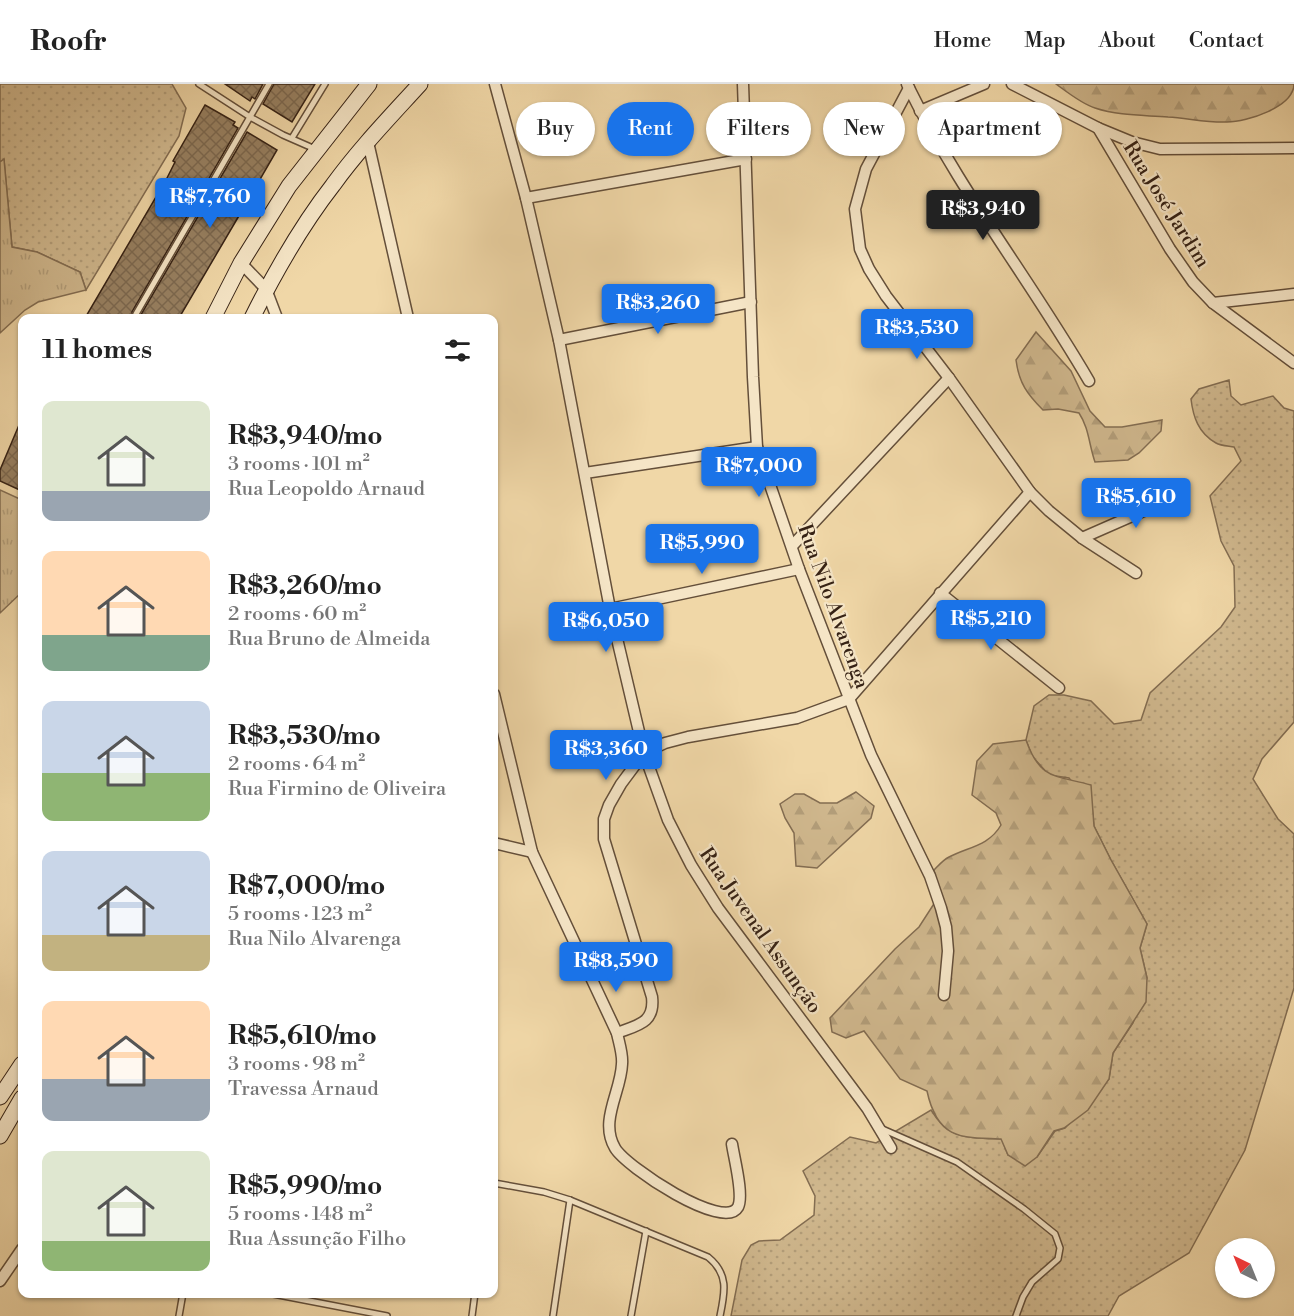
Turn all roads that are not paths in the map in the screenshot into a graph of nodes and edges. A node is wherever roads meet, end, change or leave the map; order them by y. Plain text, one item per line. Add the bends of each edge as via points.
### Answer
1 (200, 84) edge
2 (269, 84) edge
3 (325, 84) edge
4 (369, 84) edge
5 (420, 84) edge
6 (495, 84) edge
7 (743, 84) edge
8 (984, 84) edge
9 (1012, 84) edge
10 (908, 86) edge
11 (941, 102) edge
12 (917, 105) edge
13 (250, 117) junction
14 (1098, 128) junction
15 (292, 138) junction
16 (368, 142) junction
17 (1294, 148) edge
18 (318, 150) junction
19 (948, 156) edge
20 (746, 159) junction
21 (526, 198) junction
22 (241, 262) junction
23 (266, 289) junction
24 (1294, 294) edge
25 (751, 302) junction
26 (1213, 303) junction
27 (136, 314) dead end
28 (215, 314) edge
29 (254, 314) edge
30 (275, 314) edge
31 (407, 314) edge
32 (560, 340) junction
33 (1294, 363) edge
34 (949, 378) junction
35 (1089, 381) dead end
36 (757, 447) junction
37 (585, 473) junction
38 (1030, 492) junction
39 (1180, 495) dead end
40 (1082, 538) junction
41 (792, 546) junction
42 (800, 569) junction
43 (1137, 573) dead end
44 (940, 593) junction
45 (610, 609) junction
46 (1059, 688) dead end
47 (849, 699) junction
48 (498, 711) edge
49 (644, 753) junction
50 (498, 844) edge
51 (532, 852) junction
52 (944, 995) dead end
53 (617, 1033) junction
54 (18, 1070) edge
55 (0, 1097) edge
56 (18, 1105) edge
57 (879, 1128) junction
58 (0, 1136) edge
59 (732, 1144) dead end
60 (891, 1148) dead end
61 (498, 1184) edge
62 (570, 1200) junction
63 (646, 1231) junction
64 (18, 1255) edge
65 (0, 1281) edge
66 (182, 1298) edge
67 (294, 1298) edge
68 (474, 1298) edge
69 (179, 1316) edge
70 (387, 1316) edge
71 (472, 1316) edge
72 (553, 1316) edge
73 (631, 1316) edge
74 (720, 1316) edge
75 (1016, 1316) edge

1 - 13 lane
2 - 13 lane
3 - 15 lane
4 - 18 main road
5 - 16 main road
6 - 21 street, Rua Juvenal Assunção
7 - 20 street, Rua Nilo Alvarenga
8 - 11 street
9 - 14 street
10 - 12 street
10 - 34 street via 866,169 855,209 860,249 886,296
13 - 15 lane
13 - 27 lane
14 - 17 street via 1160,149
14 - 26 street, Rua José Jardim via 1170,249
15 - 18 lane
16 - 23 main road via 310,216
16 - 31 street
18 - 22 main road via 289,186
19 - 35 street
20 - 21 street
20 - 25 street, Rua Nilo Alvarenga
21 - 32 street, Rua Juvenal Assunção
22 - 23 street
22 - 28 main road
23 - 29 main road
23 - 30 street
24 - 26 street
25 - 32 street
25 - 36 street, Rua Nilo Alvarenga
26 - 33 street, Rua José Jardim
32 - 37 street, Rua Juvenal Assunção
34 - 38 street
34 - 41 street
36 - 37 street
36 - 41 street, Rua Nilo Alvarenga
37 - 45 street, Rua Juvenal Assunção
38 - 40 street
38 - 44 street
39 - 40 street
40 - 43 street
41 - 42 street, Rua Nilo Alvarenga
42 - 45 street
42 - 47 street, Rua Nilo Alvarenga
44 - 46 street
44 - 47 street
45 - 49 street, Rua Juvenal Assunção
47 - 49 street via 797,718 688,737
47 - 52 street, Rua Nilo Alvarenga via 930,876 946,927
48 - 51 street
49 - 53 street via 609,805 604,838 654,1009 639,1024
49 - 57 street, Rua Juvenal Assunção via 668,820 691,865 718,908
50 - 51 street
51 - 53 street
53 - 59 street via 623,1063 608,1122 610,1137 616,1150 636,1170 714,1212 732,1213 740,1199
54 - 55 main road
56 - 58 main road
57 - 60 street, Rua Juvenal Assunção
57 - 75 lane via 957,1162 1055,1234 1060,1248 1058,1259 1032,1282
61 - 62 lane
62 - 63 lane
62 - 72 lane
63 - 73 lane
63 - 74 lane via 716,1264 723,1280
64 - 65 street
66 - 69 lane
67 - 70 lane
68 - 71 lane

